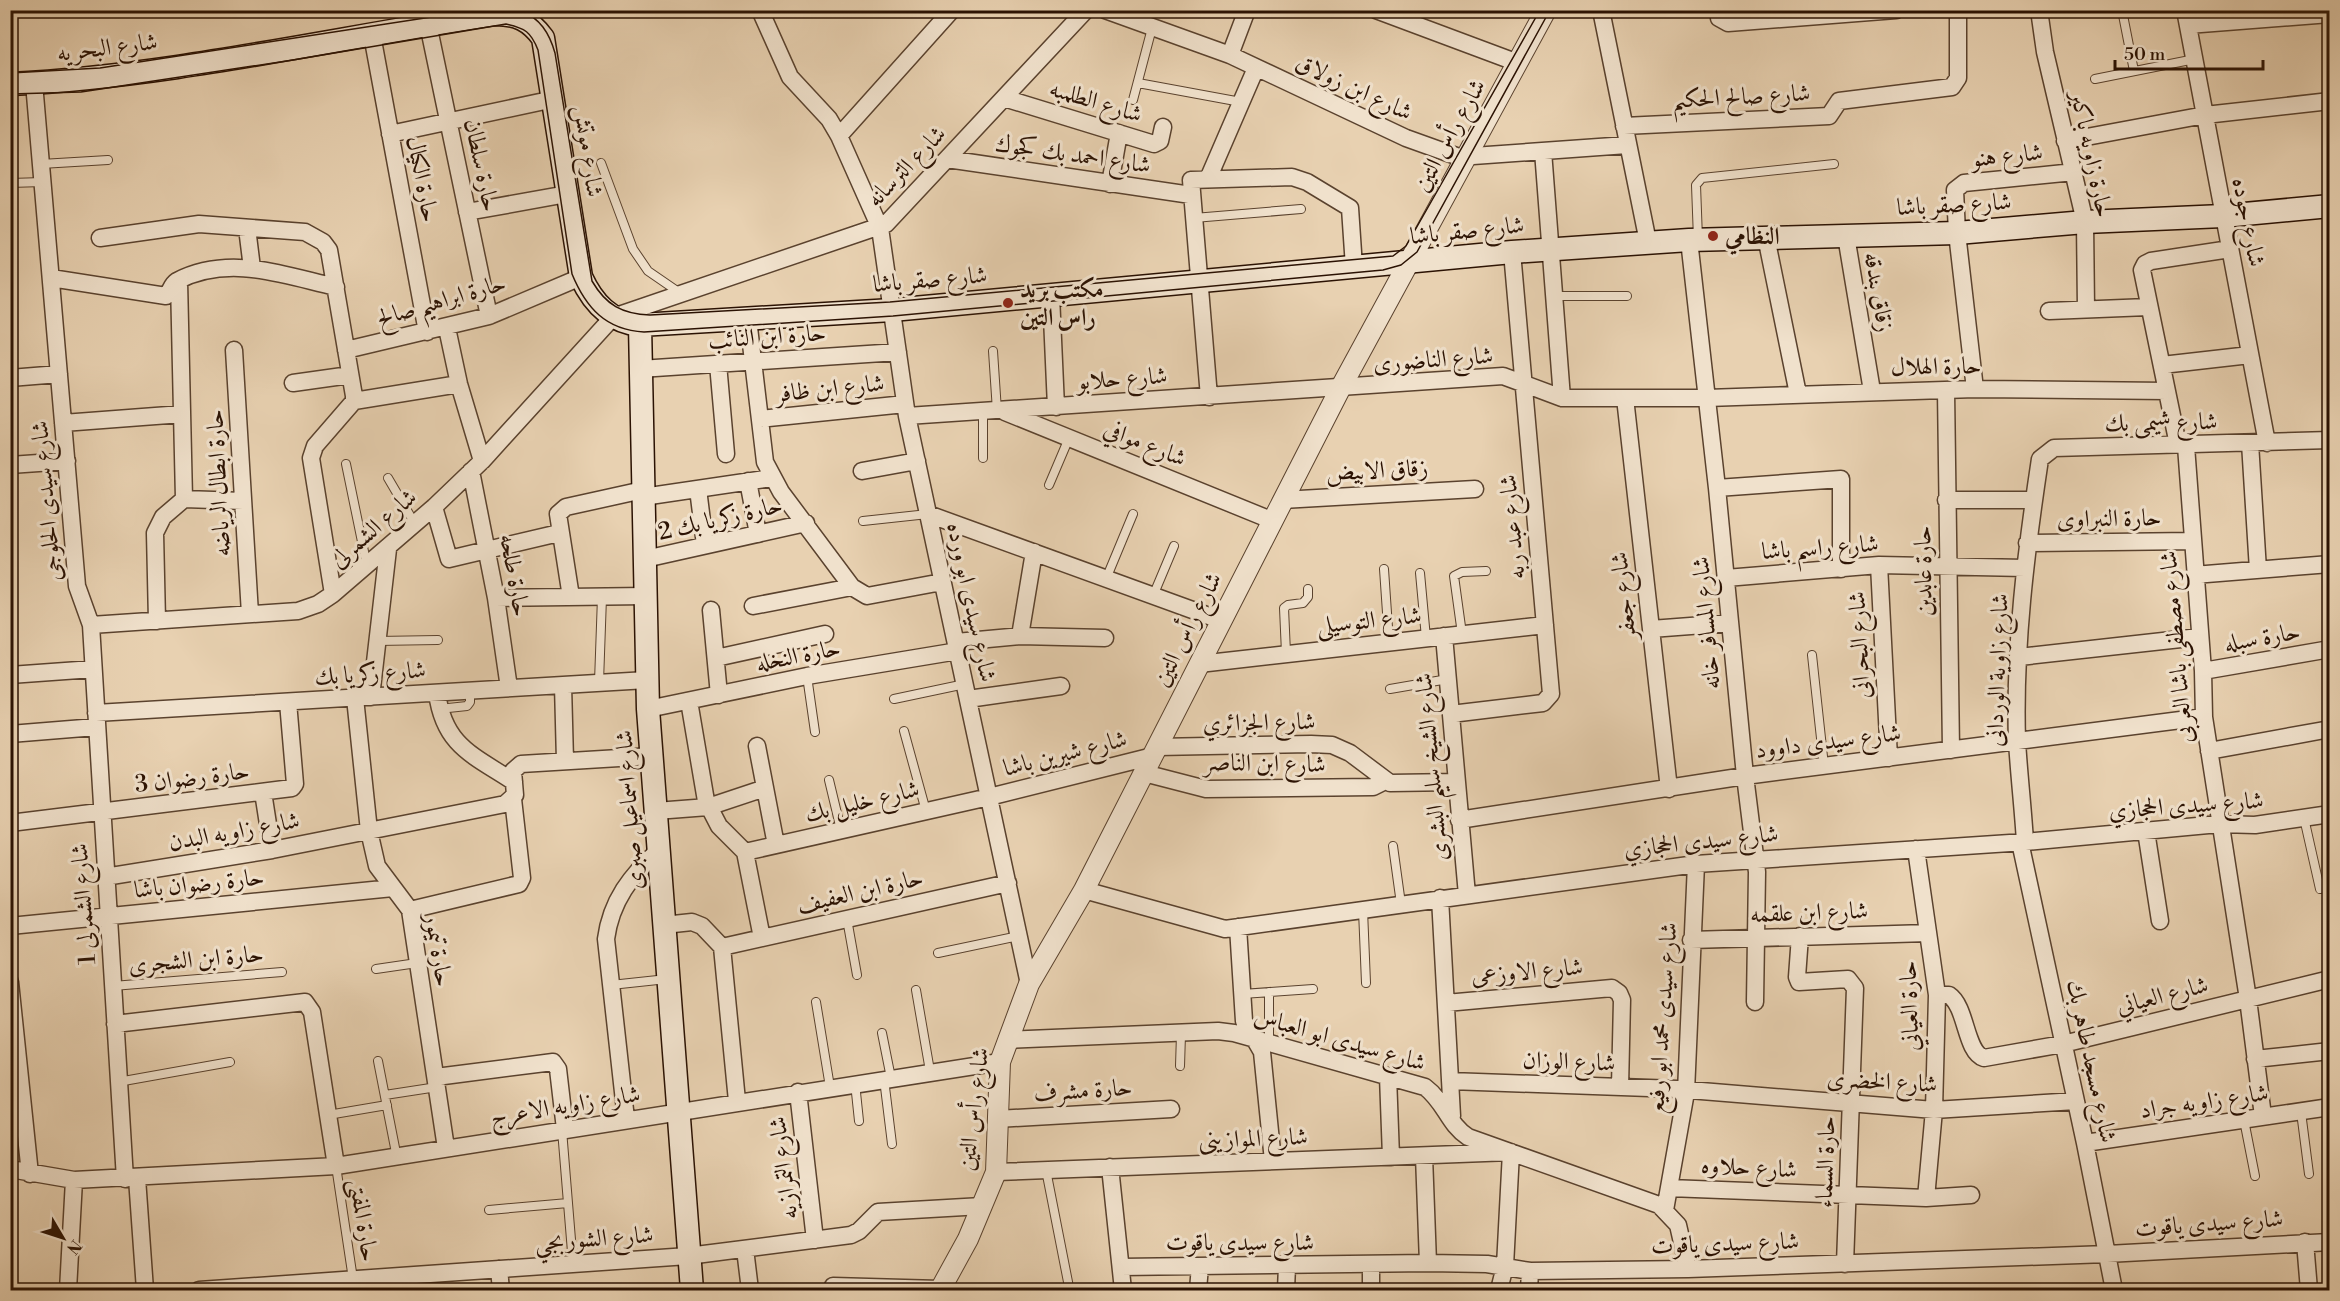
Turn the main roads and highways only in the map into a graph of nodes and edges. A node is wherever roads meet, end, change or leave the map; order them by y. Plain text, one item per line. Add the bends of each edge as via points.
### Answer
1 (495, 14) joint
2 (10, 84) edge
3 (2330, 206) edge
4 (612, 317) joint
5 (639, 325) junction
6 (692, 1290) edge

1 - 2 main road, شارع البحريه via 205,62
1 - 4 main road, شارع موتش via 523,18 543,38 581,277 597,305
3 - 5 main road, شارع صقر باشا via 1957,233 1648,242 892,310
4 - 5 main road, شارع صقر باشا
5 - 6 main road, شارع اسماعيل صبرى via 648,709

